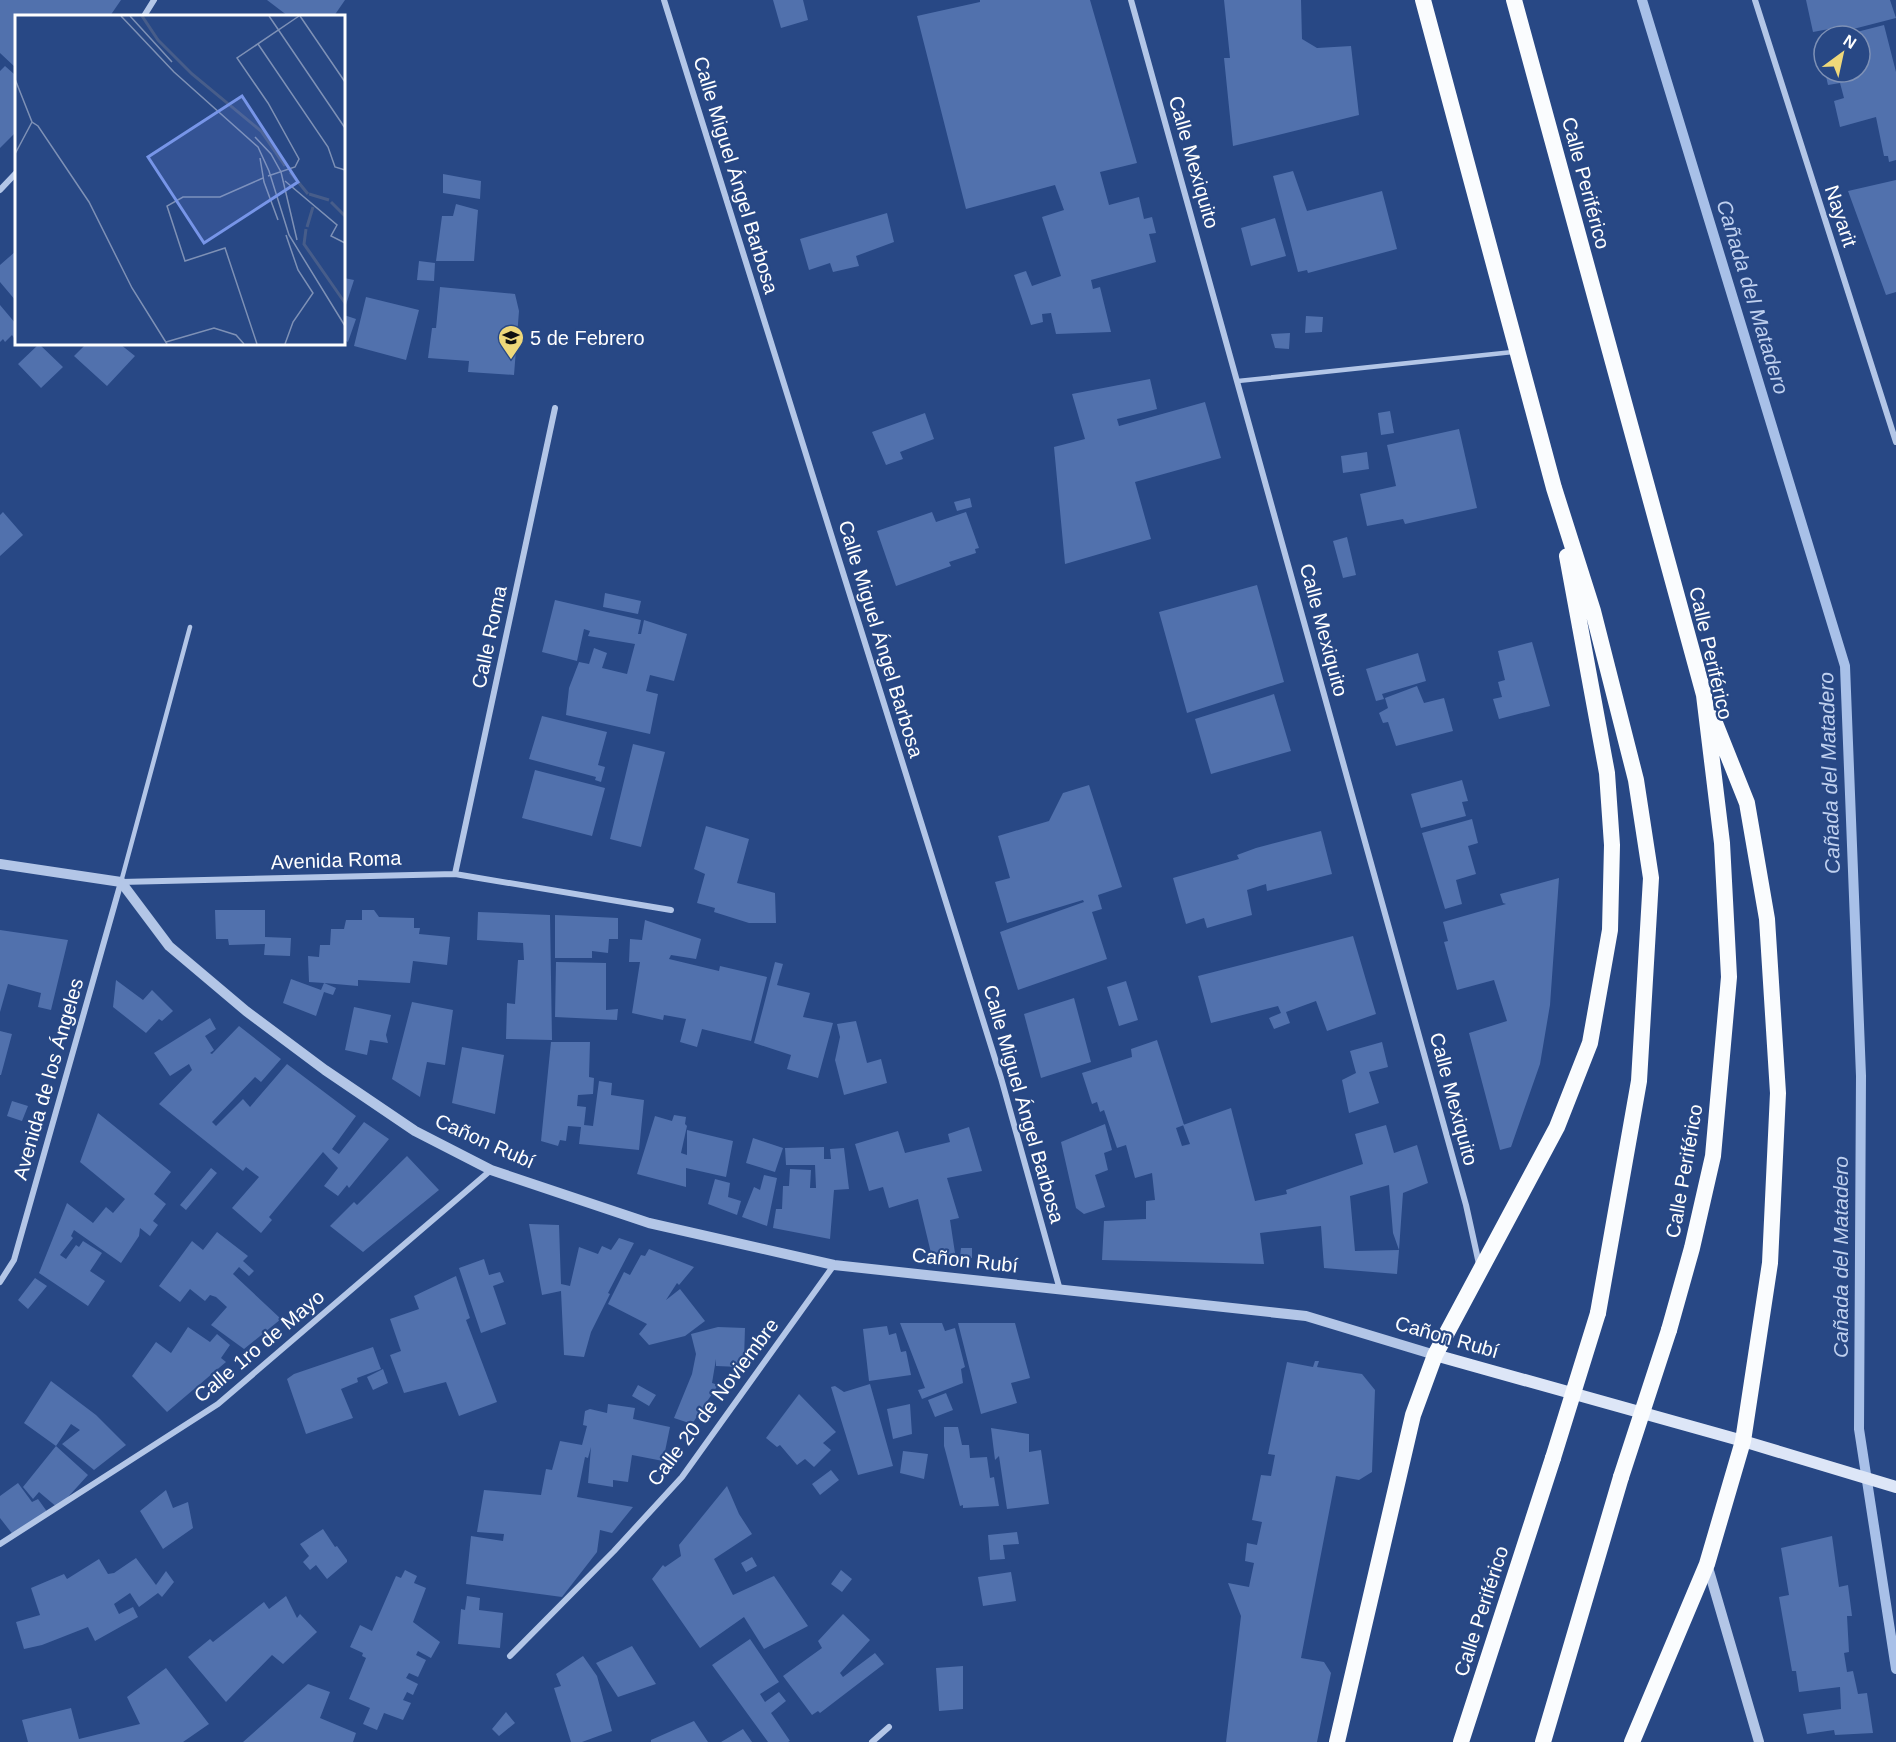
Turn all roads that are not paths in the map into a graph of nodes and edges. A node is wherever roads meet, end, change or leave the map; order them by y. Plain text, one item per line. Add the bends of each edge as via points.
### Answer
1 (154, 0) edge
2 (664, 0) edge
3 (1131, 0) edge
4 (1423, 0) edge
5 (1514, 0) edge
6 (1755, 0) edge
7 (145, 15) edge
8 (15, 174) edge
9 (0, 190) edge
10 (1519, 352) junction
11 (1238, 381) junction
12 (555, 408) dead end
13 (1896, 442) edge
14 (1554, 488) junction
15 (190, 627) dead end
16 (1704, 695) junction
17 (0, 864) edge
18 (455, 874) junction
19 (122, 882) junction
20 (671, 910) dead end
21 (491, 1170) junction
22 (834, 1265) junction
23 (1481, 1270) junction
24 (0, 1282) edge
25 (1060, 1290) junction
26 (1435, 1354) junction
27 (1743, 1441) junction
28 (1896, 1487) edge
29 (0, 1544) edge
30 (1707, 1564) junction
31 (510, 1656) dead end
32 (889, 1727) dead end
33 (872, 1742) edge
34 (1337, 1742) edge
35 (1461, 1742) edge
36 (1543, 1742) edge
37 (1632, 1742) edge
38 (1759, 1742) edge

1 - 7 street
2 - 25 street, Calle Miguel Ángel Barbosa via 1001,1078
3 - 11 street, Calle Mexiquito
4 - 10 highway
5 - 16 highway, Calle Periférico
6 - 13 street, Nayarit
8 - 9 street
10 - 11 lane
10 - 14 highway
11 - 23 street, Calle Mexiquito
12 - 18 street, Calle Roma
14 - 23 highway via 1607,773 1612,845 1610,930 1590,1043 1557,1127
14 - 35 highway, Calle Periférico, bridge via 1593,611 1636,780 1651,878 1639,1081 1598,1313
15 - 19 lane
16 - 27 highway via 1747,803 1767,919 1778,1093 1770,1263
16 - 36 highway, Calle Periférico, bridge via 1722,843 1729,977 1713,1156 1669,1330
17 - 19 street, Avenida Roma
18 - 19 street, Avenida Roma
18 - 20 street, Avenida Roma
19 - 21 street, Cañon Rubí via 169,946 246,1011 415,1131
19 - 24 street, Avenida de los Ángeles via 14,1260
21 - 22 street, Cañon Rubí via 649,1223
21 - 29 street, Calle 1ro de Mayo via 218,1404
22 - 25 street, Cañon Rubí
22 - 31 street, Calle 20 de Noviembre via 682,1477
23 - 26 highway
25 - 26 street, Cañon Rubí via 1306,1316
26 - 27 main road, Cañon Rubí
26 - 34 highway via 1401,1461
27 - 28 main road, Cañon Rubí
27 - 30 highway
30 - 37 highway
30 - 38 street
32 - 33 street

